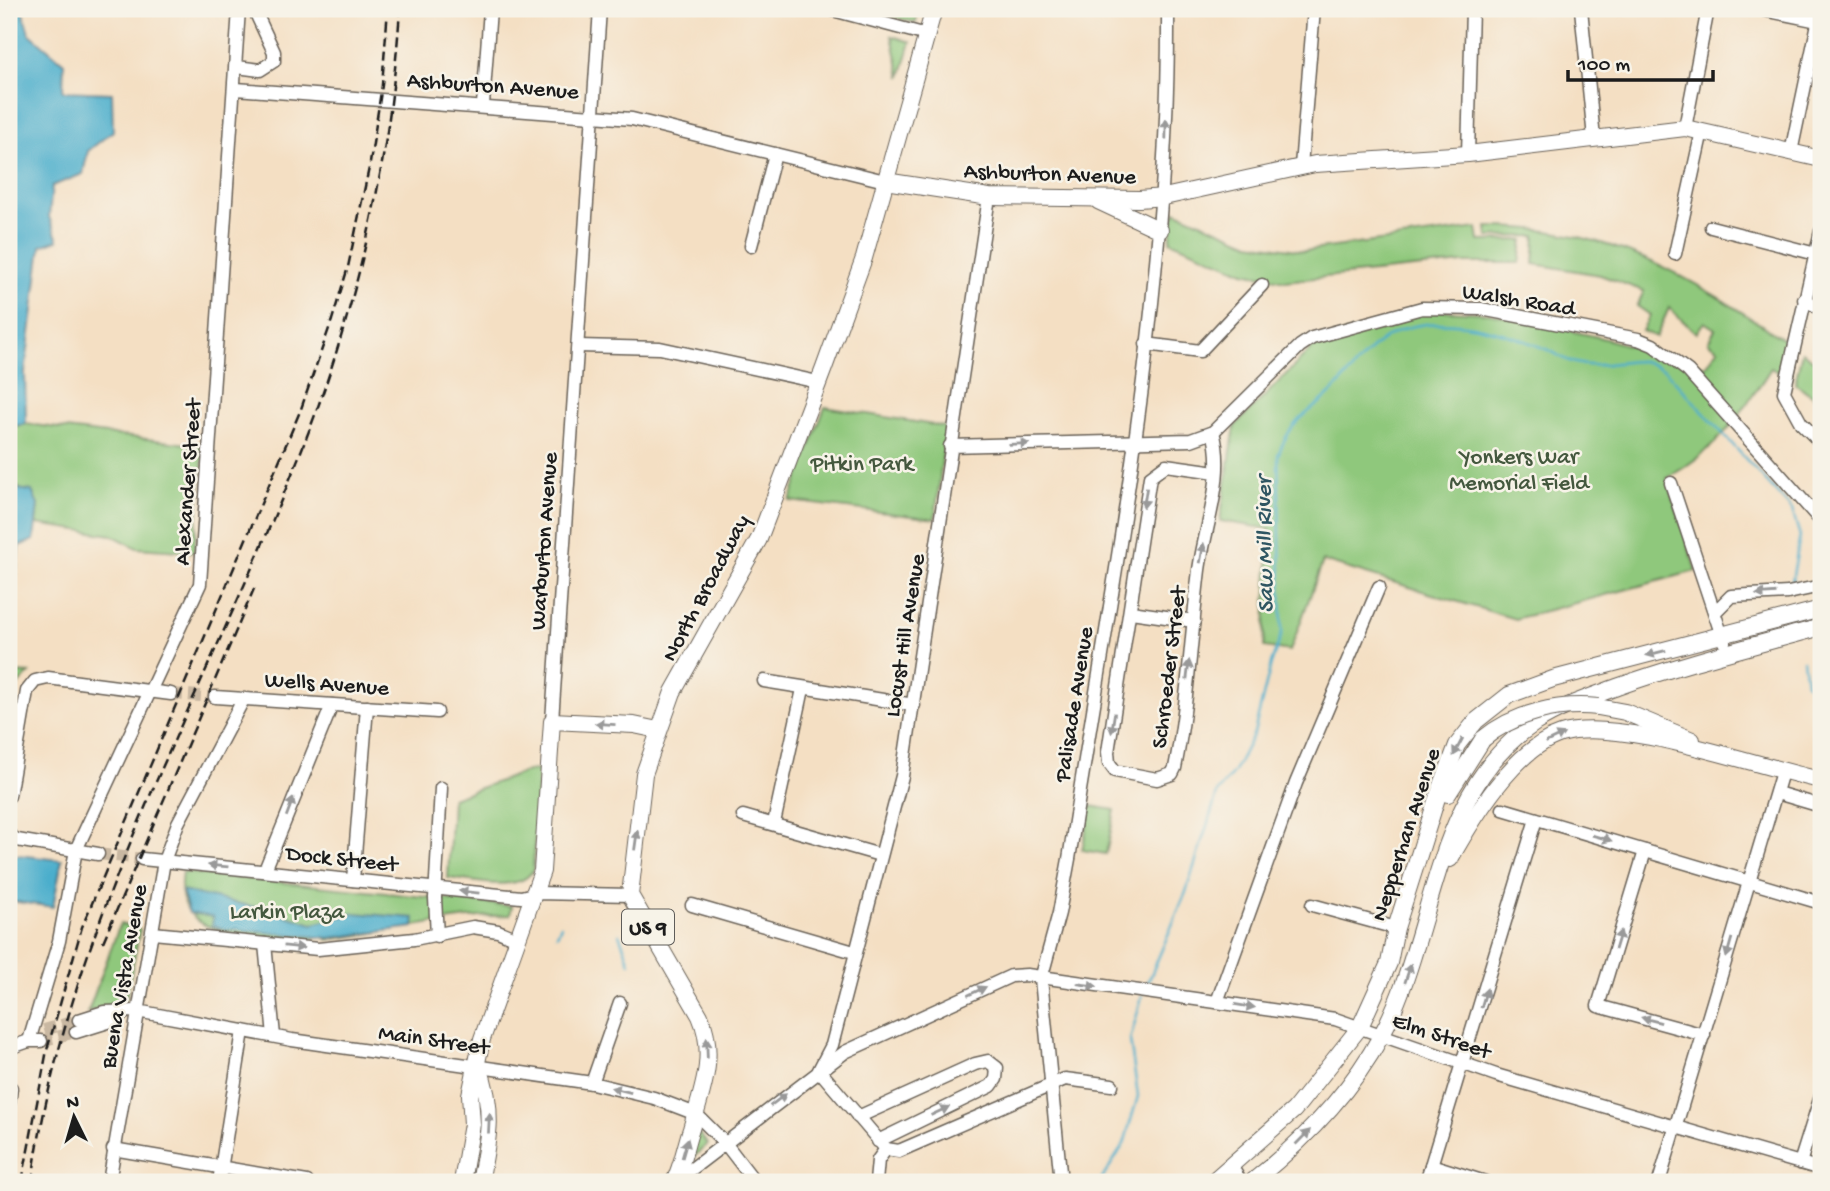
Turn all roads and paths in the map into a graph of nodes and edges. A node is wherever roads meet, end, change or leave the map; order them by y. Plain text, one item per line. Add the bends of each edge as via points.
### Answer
1 (239, 9) edge
2 (254, 9) edge
3 (490, 9) edge
4 (600, 9) edge
5 (829, 9) edge
6 (934, 9) edge
7 (1168, 9) edge
8 (1314, 9) edge
9 (1472, 9) edge
10 (1581, 9) edge
11 (1708, 9) edge
12 (1759, 9) edge
13 (1820, 15) edge
14 (927, 35) junction
15 (237, 67) junction
16 (236, 89) junction
17 (483, 105) junction
18 (594, 114) junction
19 (1685, 128) junction
20 (1702, 131) junction
21 (1594, 138) junction
22 (1791, 152) junction
23 (775, 154) junction
24 (1468, 154) junction
25 (1821, 159) edge
26 (1301, 166) junction
27 (885, 181) junction
28 (989, 197) junction
29 (1164, 197) junction
30 (1096, 200) junction
31 (1711, 227) dead end
32 (1160, 230) junction
33 (1821, 231) edge
34 (751, 246) dead end
35 (1675, 254) dead end
36 (1816, 254) junction
37 (1262, 285) dead end
38 (1804, 299) junction
39 (1821, 309) edge
40 (1146, 344) junction
41 (578, 346) junction
42 (817, 382) junction
43 (1213, 432) junction
44 (1134, 440) junction
45 (1821, 443) edge
46 (950, 446) junction
47 (1216, 472) junction
48 (1671, 483) dead end
49 (1821, 522) edge
50 (1821, 573) edge
51 (1707, 586) junction
52 (1816, 586) edge
53 (1379, 587) dead end
54 (1731, 596) junction
55 (1821, 610) edge
56 (1131, 611) junction
57 (1716, 611) junction
58 (1194, 621) junction
59 (1821, 627) edge
60 (1722, 636) junction
61 (1728, 653) junction
62 (764, 681) dead end
63 (803, 689) junction
64 (152, 693) junction
65 (172, 694) tunnel mouth
66 (215, 697) tunnel mouth
67 (243, 700) junction
68 (332, 705) junction
69 (914, 705) junction
70 (367, 707) junction
71 (437, 712) dead end
72 (552, 721) junction
73 (657, 730) junction
74 (1726, 755) junction
75 (1782, 772) junction
76 (1821, 780) edge
77 (441, 788) dead end
78 (1777, 793) junction
79 (9, 796) edge
80 (1821, 806) edge
81 (1503, 809) dead end
82 (743, 816) dead end
83 (1536, 818) junction
84 (774, 823) junction
85 (9, 835) edge
86 (76, 850) junction
87 (1645, 851) junction
88 (98, 854) tunnel mouth
89 (880, 855) junction
90 (142, 859) tunnel mouth
91 (1417, 859) junction
92 (164, 861) junction
93 (265, 870) junction
94 (353, 880) junction
95 (1748, 882) junction
96 (1437, 883) junction
97 (436, 888) junction
98 (537, 893) junction
99 (630, 895) junction
100 (1821, 903) edge
101 (692, 905) dead end
102 (1312, 905) dead end
103 (1396, 928) junction
104 (153, 933) junction
105 (437, 936) junction
106 (517, 939) junction
107 (265, 944) junction
108 (854, 952) junction
109 (1041, 979) junction
110 (1217, 1002) junction
111 (620, 1003) dead end
112 (137, 1011) junction
113 (77, 1026) tunnel mouth
114 (1360, 1027) junction
115 (243, 1031) junction
116 (1704, 1035) junction
117 (274, 1036) junction
118 (1382, 1036) junction
119 (9, 1048) edge
120 (1464, 1064) junction
121 (478, 1065) junction
122 (819, 1070) junction
123 (592, 1083) junction
124 (1052, 1084) junction
125 (1112, 1085) dead end
126 (11, 1088) dead end
127 (1821, 1096) edge
128 (9, 1103) edge
129 (696, 1114) junction
130 (858, 1117) junction
131 (1676, 1127) junction
132 (725, 1143) junction
133 (882, 1145) junction
134 (113, 1149) junction
135 (1800, 1163) junction
136 (1432, 1165) junction
137 (221, 1166) junction
138 (1231, 1166) junction
139 (1821, 1169) edge
140 (109, 1182) edge
141 (219, 1182) edge
142 (307, 1182) edge
143 (462, 1182) edge
144 (480, 1182) edge
145 (675, 1182) edge
146 (755, 1182) edge
147 (876, 1182) edge
148 (1061, 1182) edge
149 (1212, 1182) edge
150 (1241, 1182) edge
151 (1252, 1182) edge
152 (1426, 1182) edge
153 (1485, 1182) edge
154 (1659, 1182) edge

1 - 15 street, Alexander Street
2 - 15 street via 274,61 260,70
3 - 17 street
4 - 18 street, Warburton Avenue
5 - 14 street
6 - 14 main road, North Broadway / US 9
29 -> 7 street, Palisade Avenue
8 - 26 street
9 - 24 street
10 - 21 street
11 - 19 street
12 - 13 street
13 - 22 street
14 - 27 main road, North Broadway / US 9
15 - 16 street, Alexander Street
16 - 17 street, Ashburton Avenue
16 - 64 street, Alexander Street via 200,584
17 - 18 street, Ashburton Avenue
18 - 23 street, Ashburton Avenue via 641,120
18 - 41 street, Warburton Avenue
19 - 20 main road, Ashburton Avenue
19 - 21 main road, Ashburton Avenue
20 - 22 main road, Ashburton Avenue
20 - 35 street
21 - 24 main road, Ashburton Avenue
22 - 25 main road, Ashburton Avenue
23 - 27 street, Ashburton Avenue
23 - 34 street
24 - 26 main road, Ashburton Avenue
26 - 29 main road, Ashburton Avenue
27 - 28 main road, Ashburton Avenue
27 - 42 main road, North Broadway / US 9 via 860,272
28 - 30 main road, Ashburton Avenue
28 - 46 street, Locust Hill Avenue
29 - 30 main road, Ashburton Avenue
29 - 32 street, Palisade Avenue
30 - 32 main road
31 - 36 street
32 - 40 street, Palisade Avenue
33 - 36 street
36 - 38 street
37 - 40 street via 1200,351
38 - 39 street
38 - 45 street via 1784,392 1801,423
40 - 44 street, Palisade Avenue
41 - 42 street via 660,348
41 - 72 street, Warburton Avenue
42 - 73 main road, North Broadway / US 9 via 759,539 673,692
43 - 44 street via 1191,440
43 - 47 street, Schroeder Street via 1218,449
43 - 49 street, Walsh Road via 1312,338 1422,308 1480,309 1653,345 1688,371
46 -> 44 street
44 - 109 street, Palisade Avenue via 1069,859
46 - 69 street, Locust Hill Avenue
47 -> 56 street, Schroeder Street via 1166,465 1150,477
58 -> 47 street, Schroeder Street
48 - 51 street
50 - 52 street
51 - 54 street
51 - 57 street
52 -> 54 street via 1788,593
53 - 110 street via 1296,783
54 - 57 street
55 - 60 main road, Nepperhan Avenue
56 - 58 street
56 -> 58 street, Schroeder Street via 1108,752 1112,767 1126,774 1166,778 1175,768
57 - 60 street
59 - 61 main road, Nepperhan Avenue
60 - 61 street
60 -> 91 main road, Nepperhan Avenue via 1553,679 1509,695 1476,721 1458,745
61 - 96 main road, Nepperhan Avenue via 1591,696 1533,724 1486,767 1466,799
62 - 63 street
63 - 69 street
63 - 84 street
64 - 65 street
64 - 79 street via 48,678 35,681 27,691
64 - 86 street, Alexander Street
66 - 67 street, Wells Avenue
67 - 68 street, Wells Avenue
67 - 92 street, Buena Vista Avenue via 178,822
68 - 70 street, Wells Avenue
93 -> 68 street
69 - 89 street, Locust Hill Avenue via 902,776
70 - 71 street, Wells Avenue
70 - 94 street
73 -> 72 main road
72 - 98 main road, Warburton Avenue
99 -> 73 main road, North Broadway / US 9 via 644,774
74 - 75 main road
74 - 91 main road, bridge via 1625,712 1566,705 1546,709 1483,739 1452,784
96 -> 74 main road via 1480,809 1516,765 1559,734 1603,730
75 - 76 main road
75 - 78 street
77 - 97 street
78 - 80 street
78 - 95 street
81 - 83 street
82 - 84 street
83 -> 87 street
120 -> 83 street
84 - 89 street
85 - 86 street
86 - 88 street
86 - 119 street, Alexander Street via 38,1038
87 - 95 street
116 -> 87 street via 1598,1006
89 - 108 street, Locust Hill Avenue
90 - 92 street, Dock Street
91 - 103 main road, Nepperhan Avenue
93 -> 92 street, Dock Street
92 - 104 street, Buena Vista Avenue
93 - 94 street, Dock Street
94 - 97 street, Dock Street
95 - 100 street
95 -> 116 street
118 -> 96 main road, Nepperhan Avenue via 1408,975
98 -> 97 street, Dock Street via 521,897
97 - 105 street
98 - 99 street, Dock Street
98 - 106 main road, Warburton Avenue
129 -> 99 main road, US 9 via 707,1069 704,1026
101 - 108 street
102 - 103 street
103 - 114 main road, Nepperhan Avenue via 1389,963
104 - 107 street
104 - 112 street, Buena Vista Avenue
105 - 106 street via 473,927 498,930
107 -> 105 street via 318,949
106 - 121 main road, Warburton Avenue via 482,1039
107 - 117 street
108 - 122 street, Locust Hill Avenue via 832,1045
109 -> 110 street, Elm Street
122 -> 109 street via 845,1052 1011,976
109 - 124 street
110 -> 114 street, Elm Street via 1335,1019
111 - 123 street
112 - 113 street, Main Street via 104,1012
112 - 115 street, Main Street
112 - 134 street, Buena Vista Avenue
114 - 118 street, Elm Street
114 - 138 main road, Nepperhan Avenue via 1294,1110
115 - 117 street, Main Street
115 - 137 street
116 - 131 street
117 - 121 street, Main Street
118 - 120 street, Elm Street
151 -> 118 main road, Nepperhan Avenue via 1321,1119
120 - 131 street, Elm Street
120 - 136 street
121 - 123 street, Main Street
121 - 143 main road, Warburton Avenue via 470,1095 472,1124
144 -> 121 main road via 490,1124 489,1093
122 - 130 street
132 -> 122 street
129 -> 123 street, Main Street
124 - 125 street via 1065,1079
124 - 133 street via 899,1151
124 - 148 street
126 - 128 street
127 - 135 street
129 - 132 street, Main Street
145 -> 129 main road, US 9
130 - 133 street
133 -> 130 street via 991,1086 997,1068 988,1061 975,1064
131 - 135 street, Elm Street
131 - 154 street
132 - 145 street
132 - 146 street, Main Street
133 - 147 street
134 - 137 street
134 - 140 street, Buena Vista Avenue
135 - 139 street, Elm Street
136 - 152 street
136 - 153 street
137 - 141 street
137 - 142 street
138 - 149 main road, Nepperhan Avenue
138 - 150 street

